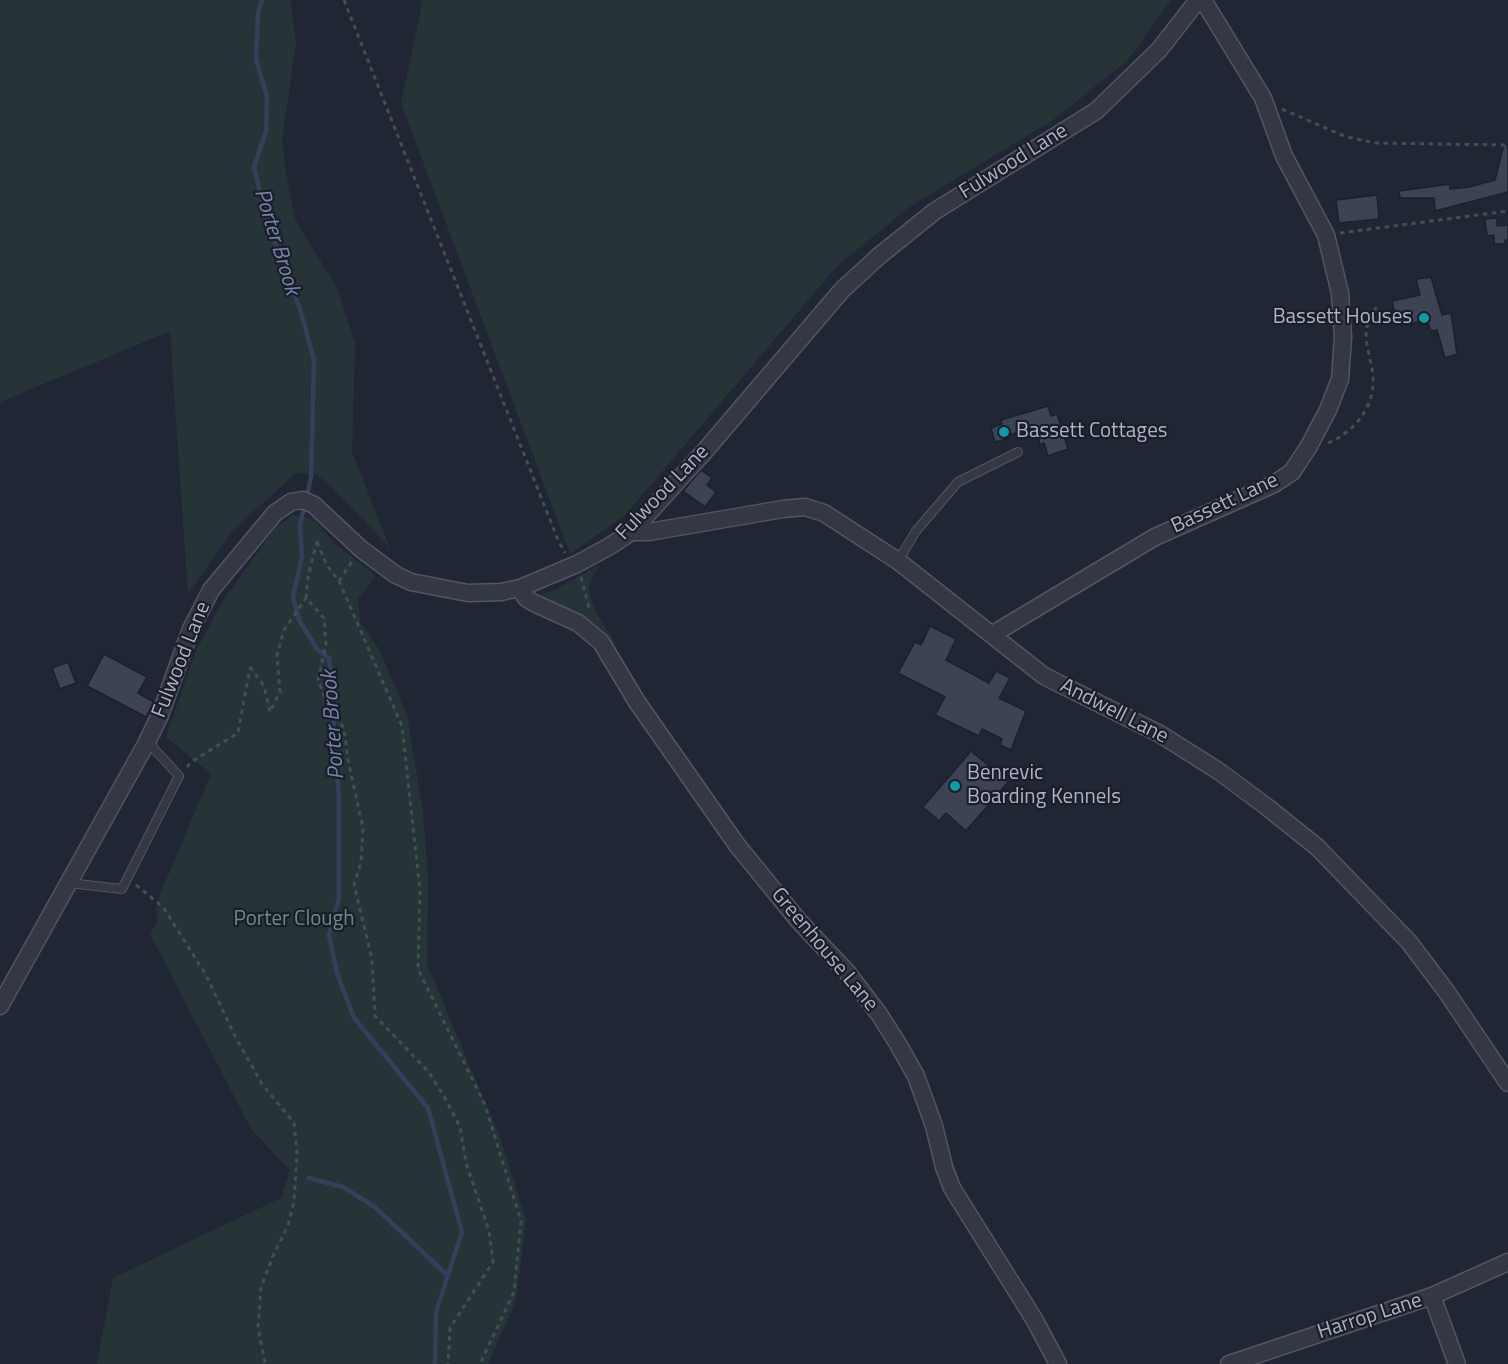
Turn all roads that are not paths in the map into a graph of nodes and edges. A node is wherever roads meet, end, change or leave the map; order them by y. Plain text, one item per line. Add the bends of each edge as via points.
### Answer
1 (1198, 0) edge
2 (1203, 0) edge
3 (1018, 452) dead end
4 (631, 532) junction
5 (898, 561) junction
6 (520, 588) junction
7 (993, 634) junction
8 (147, 741) junction
9 (68, 883) junction
10 (0, 1006) edge
11 (1508, 1083) edge
12 (1508, 1262) edge
13 (1432, 1296) junction
14 (1058, 1364) edge
15 (1229, 1364) edge
16 (1457, 1364) edge

1 - 4 street, Fulwood Lane via 1159,50 1096,111 935,211 842,290
2 - 7 street, Bassett Lane via 1265,105 1284,156 1326,235 1340,293 1340,379 1328,410 1292,471 1274,484 1155,537
3 - 5 lane via 958,482 916,531
4 - 5 street, Andwell Lane via 805,507 824,513
4 - 6 street, Fulwood Lane via 577,564
5 - 7 street, Andwell Lane
6 - 8 street, Fulwood Lane via 468,593 411,582 361,549 314,504 303,500 291,502 275,513 211,590 191,629
6 - 14 street, Greenhouse Lane via 526,598 578,623 601,642 637,702 736,845 879,1014 916,1076 952,1188
7 - 11 street, Andwell Lane via 1044,676 1160,734 1220,772 1317,847 1409,942
8 - 9 street, Fulwood Lane
8 - 9 lane via 179,776 122,889
9 - 10 street, Fulwood Lane
12 - 13 street, Harrop Lane
13 - 15 street, Harrop Lane
13 - 16 street

